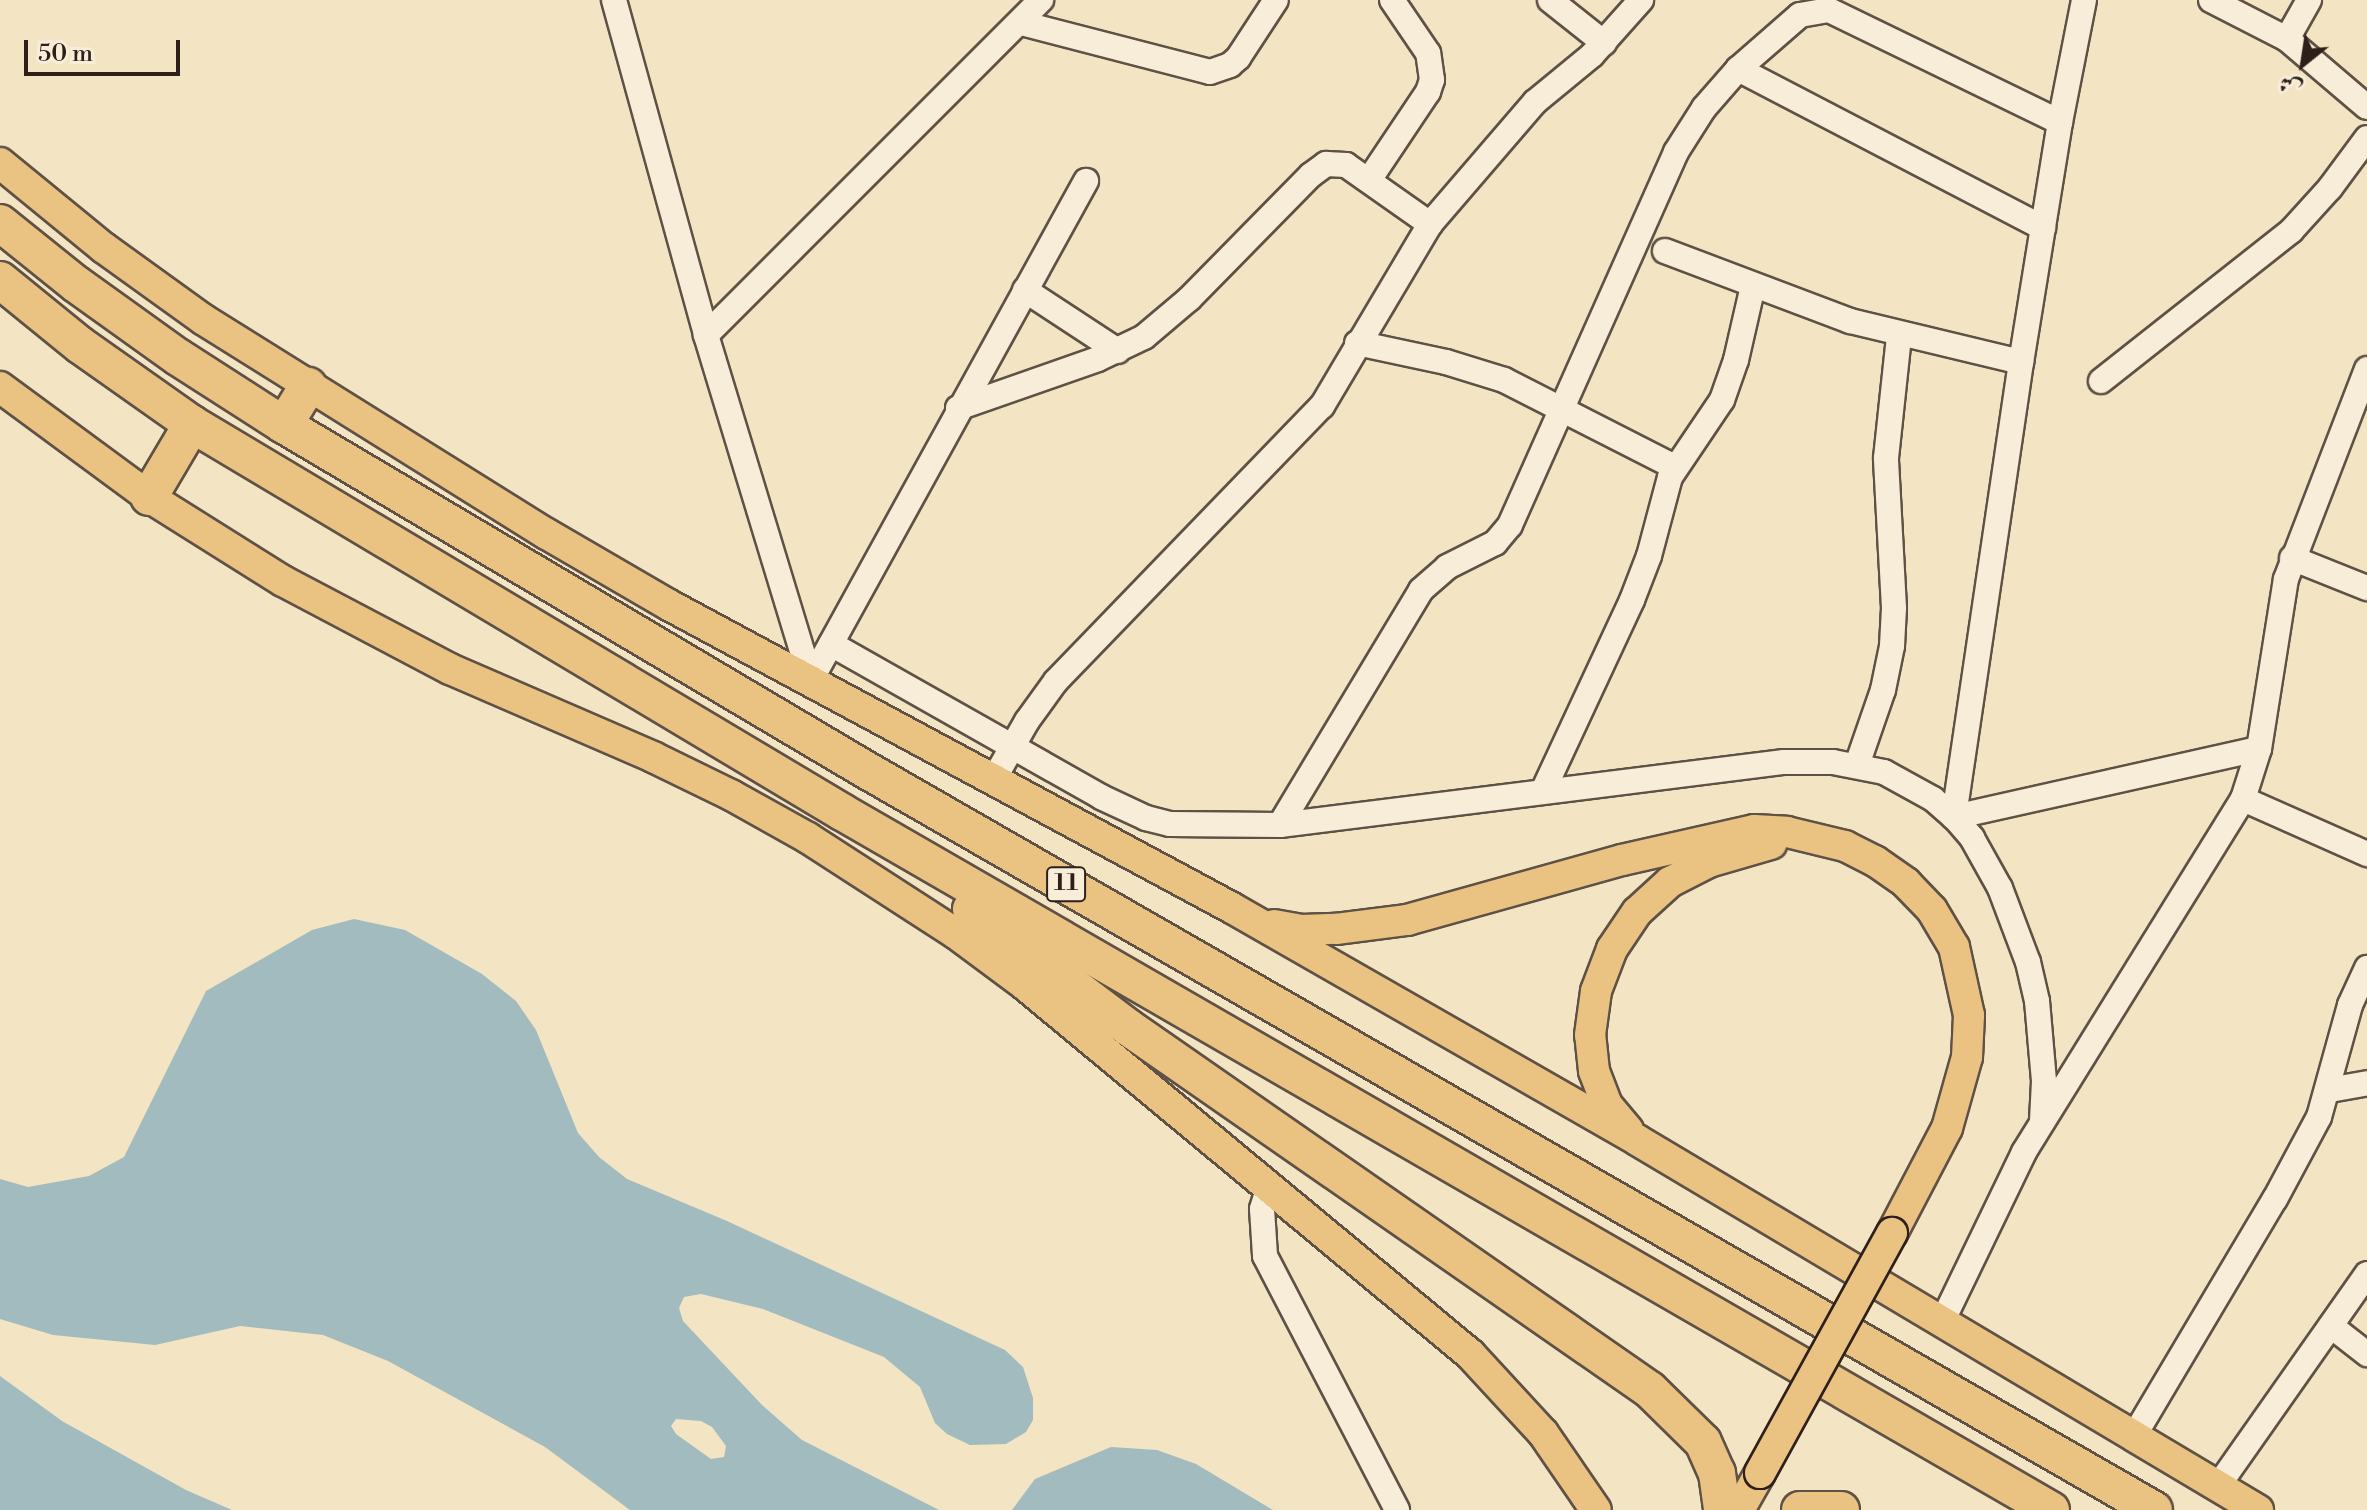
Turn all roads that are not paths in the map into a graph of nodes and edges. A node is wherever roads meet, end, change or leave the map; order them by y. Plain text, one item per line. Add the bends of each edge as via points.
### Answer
1 (614, 0) edge
2 (1041, 0) edge
3 (1276, 0) edge
4 (1392, 0) edge
5 (1550, 0) edge
6 (1641, 0) edge
7 (2084, 0) edge
8 (2211, 0) edge
9 (2309, 0) edge
10 (1021, 23) junction
11 (2287, 39) junction
12 (1604, 43) junction
13 (1738, 69) junction
14 (2367, 107) edge
15 (2060, 122) junction
16 (2367, 138) edge
17 (0, 163) edge
18 (1369, 180) junction
19 (1086, 181) dead end
20 (0, 223) edge
21 (1430, 224) junction
22 (2043, 228) junction
23 (1665, 251) dead end
24 (0, 280) edge
25 (1753, 286) junction
26 (1025, 290) junction
27 (706, 335) junction
28 (1899, 336) junction
29 (1357, 343) junction
30 (1118, 351) junction
31 (2021, 362) junction
32 (2367, 369) edge
33 (2101, 381) dead end
34 (308, 386) junction
35 (0, 387) edge
36 (958, 408) junction
37 (1562, 408) junction
38 (2359, 418) edge
39 (192, 424) junction
40 (284, 425) junction
41 (1675, 467) junction
42 (149, 497) junction
43 (2292, 558) junction
44 (2367, 588) edge
45 (831, 644) junction
46 (811, 680) junction
47 (1013, 746) junction
48 (2259, 749) junction
49 (1857, 765) junction
50 (868, 771) junction
51 (994, 779) junction
52 (1543, 791) junction
53 (2243, 799) junction
54 (842, 812) junction
55 (1954, 817) junction
56 (1280, 825) junction
57 (1813, 839) junction
58 (2365, 850) edge
59 (1232, 908) junction
60 (2367, 968) edge
61 (2367, 1083) edge
62 (2329, 1090) junction
63 (2042, 1121) junction
64 (1637, 1140) junction
65 (1269, 1186) junction
66 (2367, 1274) edge
67 (1942, 1322) junction
68 (2331, 1326) junction
69 (2367, 1354) edge
70 (2134, 1436) junction
71 (2218, 1486) junction
72 (1397, 1510) edge
73 (1596, 1510) edge
74 (1722, 1510) edge
75 (1739, 1510) edge
76 (1800, 1510) edge
77 (1841, 1510) edge
78 (2051, 1510) edge
79 (2154, 1510) edge
80 (2258, 1510) edge

1 - 27 street
2 - 10 street
3 - 10 street via 1238,58 1210,72
4 - 18 street via 1428,53 1432,80
5 - 12 street
6 - 12 street
7 - 15 street
8 - 11 street
9 - 11 street
10 - 27 street
11 - 14 street
12 - 21 street via 1535,102
13 - 15 street via 1800,15 1829,10
13 - 22 street
13 - 37 street via 1676,152
15 - 22 street
16 - 33 street via 2291,231
17 - 34 main road via 104,248
18 - 21 street
18 - 30 street via 1336,163 1318,168 1167,319
19 - 26 street
20 - 40 highway, 11 via 178,357
21 - 29 street
22 - 31 street
23 - 25 street
24 - 39 highway, 11
25 - 28 street
25 - 41 street via 1722,400
26 - 30 street
26 - 36 street
27 - 46 street
28 - 31 street
28 - 49 street via 1886,458 1893,636 1883,690
29 - 37 street via 1475,370
29 - 47 street via 1322,406 1056,681
30 - 36 street
31 - 55 street
32 - 38 street
34 - 40 highway
34 - 46 main road via 547,534
35 - 42 main road
36 - 45 street
37 - 41 street
37 - 56 street via 1505,533 1486,549 1438,572 1421,590
38 - 43 street
39 - 42 highway
39 - 54 highway, 11
40 - 50 highway, 11
41 - 52 street via 1632,600
42 - 65 main road via 393,642 653,757 858,868 1025,985
43 - 44 street
43 - 48 street via 2277,619
45 - 46 street
45 - 47 street
46 - 51 main road
47 - 51 street
47 - 56 street via 1146,818 1195,827
48 - 53 street
48 - 55 street
49 - 52 street via 1784,762
49 - 55 street via 1910,784
50 - 54 highway
50 - 79 highway, 11
51 - 59 main road
52 - 56 street
53 - 58 street
53 - 63 street
54 - 74 highway via 1129,1028 1650,1390 1703,1442 1717,1473
54 - 78 highway, 11
55 - 63 street via 2000,888 2028,962 2043,1041
57 - 59 main road via 1754,830 1724,835 1372,926 1301,930
57 - 64 main road via 1745,851 1670,882 1637,912 1612,949 1596,991 1590,1035 1594,1071 1607,1105
57 - 75 main road, bridge via 1845,846 1875,861 1932,910 1954,947 1964,980 1967,1057 1947,1128
59 - 64 main road
60 - 62 street via 2350,1005
61 - 62 street
62 - 70 street via 2275,1199
63 - 67 street
64 - 67 main road
65 - 72 street via 1262,1209 1265,1256
65 - 73 main road via 1470,1354 1543,1433
66 - 68 street
67 - 70 main road
68 - 69 street
68 - 71 street
70 - 71 main road
71 - 80 main road
76 - 77 highway

